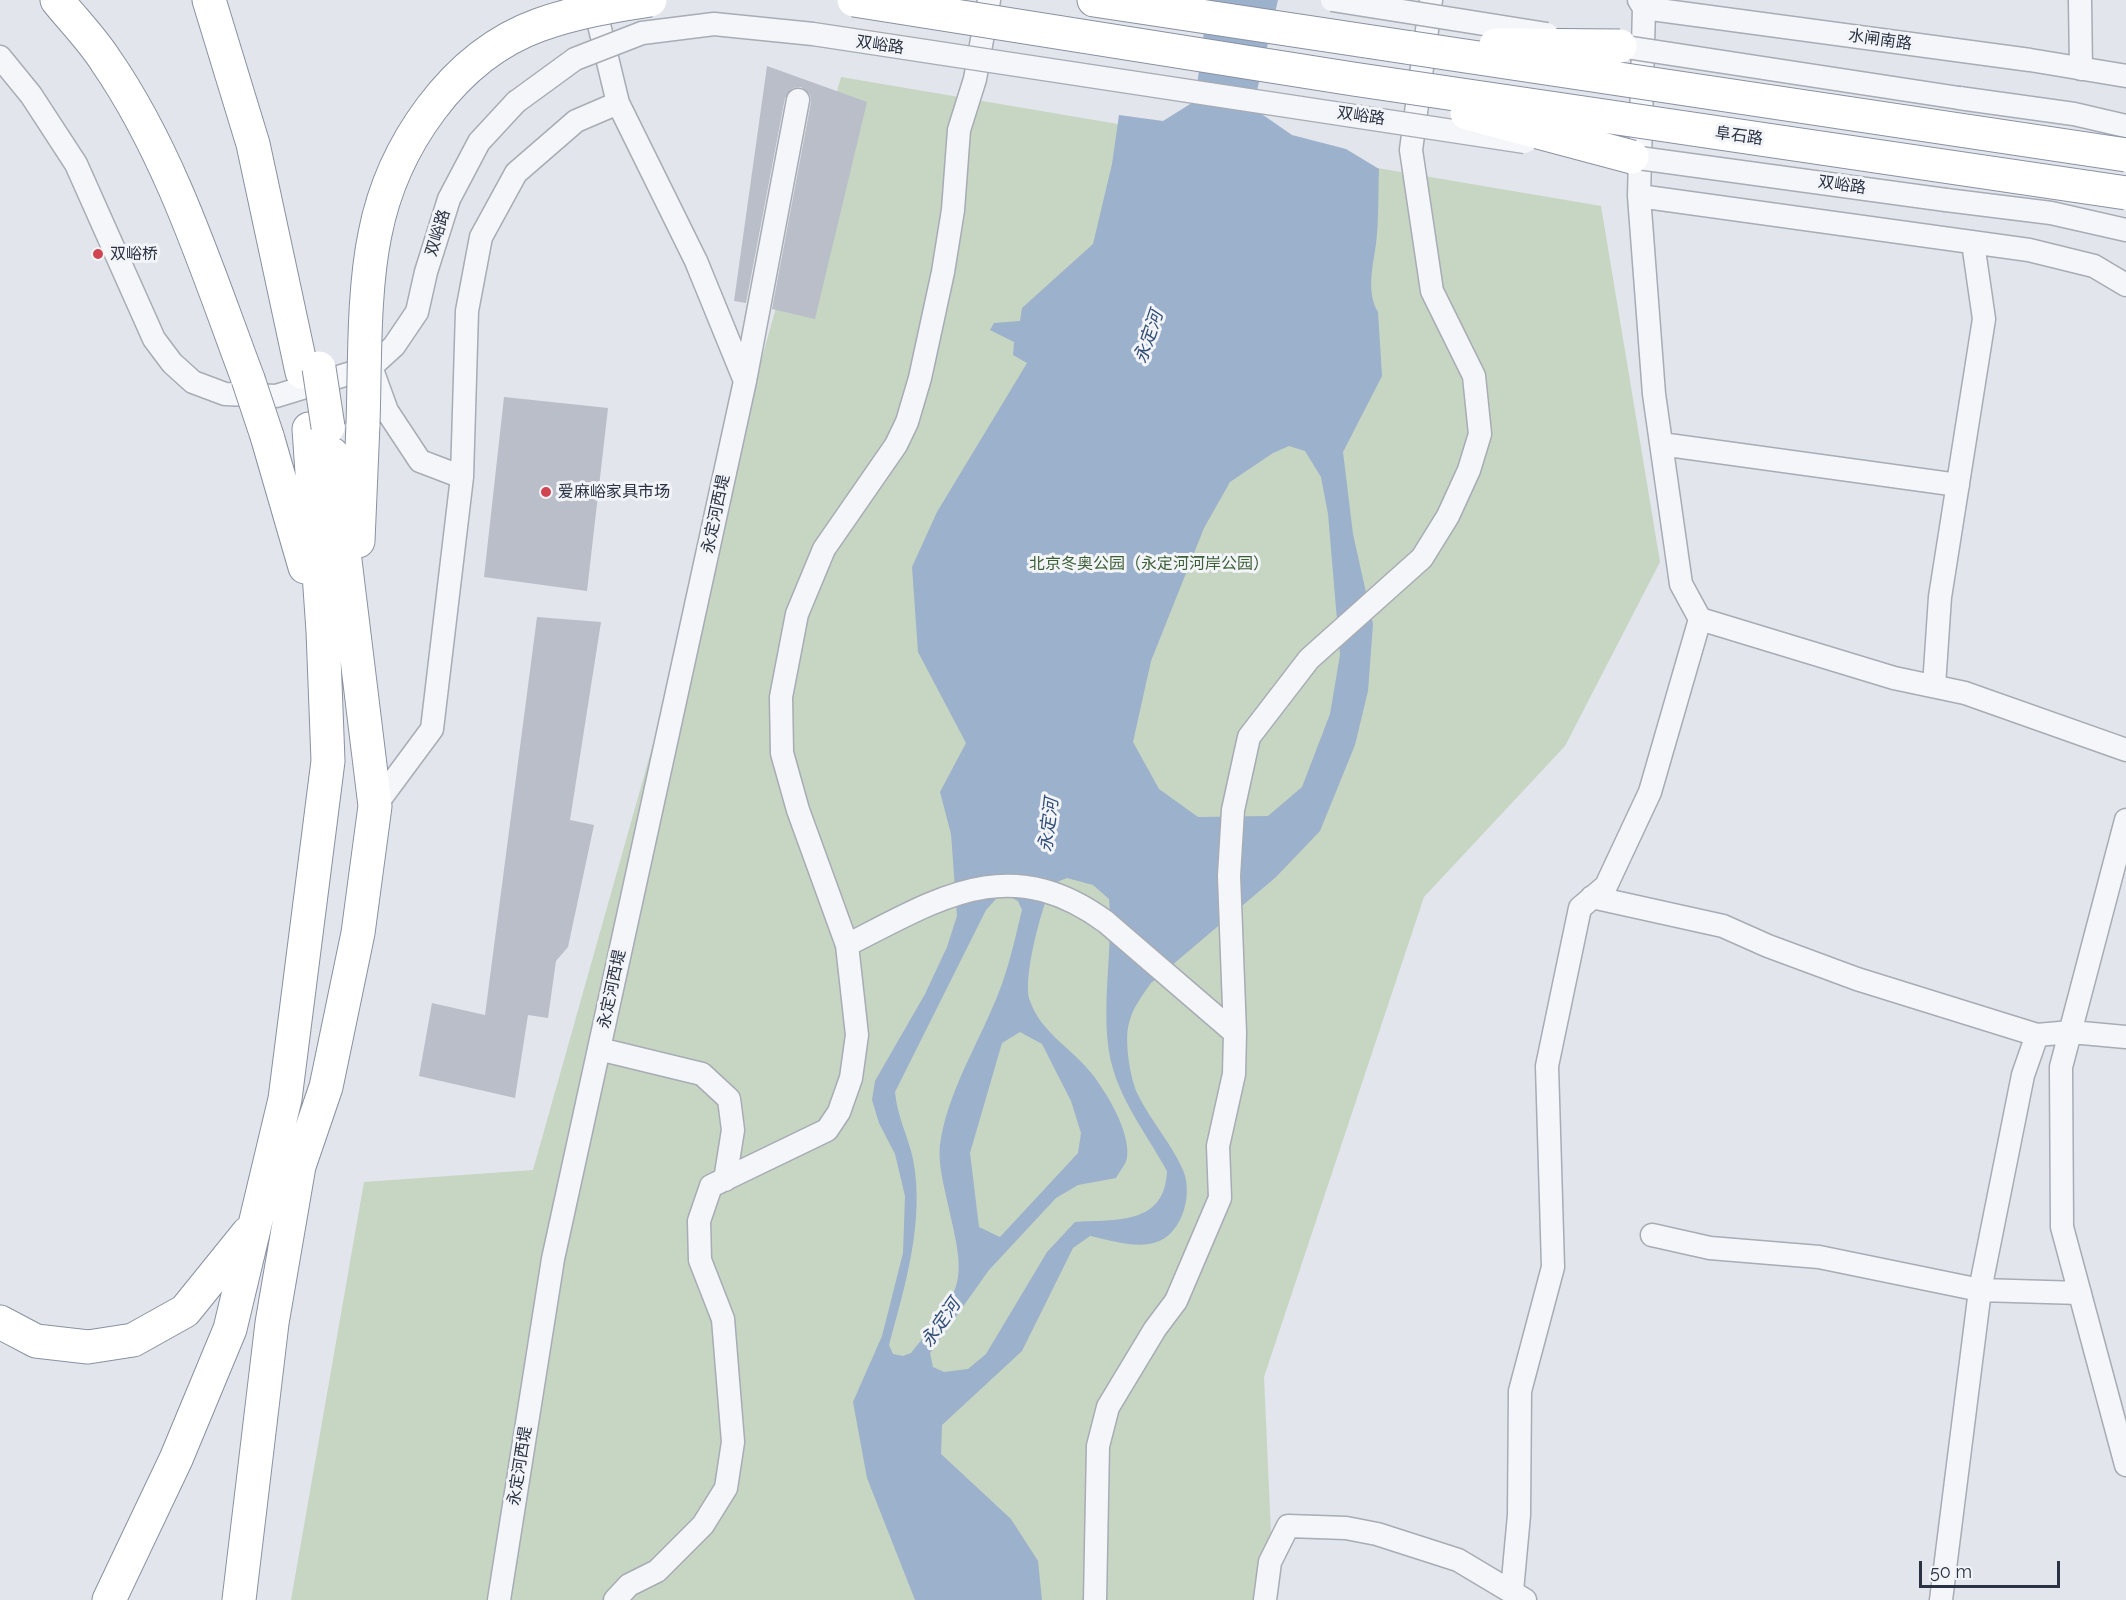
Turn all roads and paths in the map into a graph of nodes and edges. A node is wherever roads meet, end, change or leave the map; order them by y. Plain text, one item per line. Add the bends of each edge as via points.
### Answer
1 (57, 0) edge
2 (209, 0) edge
3 (228, 0) edge
4 (593, 0) edge
5 (650, 0) edge
6 (854, 0) edge
7 (989, 0) edge
8 (1094, 0) edge
9 (1332, 0) edge
10 (1431, 0) edge
11 (2080, 0) edge
12 (1641, 4) edge
13 (1620, 46) junction
14 (1412, 48) junction
15 (0, 57) edge
16 (2081, 69) junction
17 (2126, 76) edge
18 (1353, 79) junction
19 (798, 100) dead end
20 (618, 103) junction
21 (2126, 126) edge
22 (262, 142) junction
23 (2126, 155) edge
24 (1632, 157) junction
25 (2126, 193) edge
26 (1639, 196) junction
27 (2126, 230) edge
28 (1973, 243) junction
29 (2126, 285) edge
30 (371, 367) junction
31 (745, 381) junction
32 (319, 428) junction
33 (1661, 444) junction
34 (462, 477) junction
35 (1958, 485) junction
36 (1700, 619) junction
37 (323, 631) junction
38 (355, 639) junction
39 (1934, 686) junction
40 (2126, 750) edge
41 (375, 806) junction
42 (2126, 820) edge
43 (1592, 897) junction
44 (847, 945) junction
45 (2070, 1032) junction
46 (1235, 1033) junction
47 (2037, 1035) junction
48 (2126, 1036) edge
49 (599, 1049) junction
50 (299, 1166) junction
51 (725, 1180) junction
52 (255, 1224) junction
53 (1652, 1235) dead end
54 (1980, 1290) junction
55 (2080, 1293) junction
56 (0, 1322) edge
57 (2126, 1465) edge
58 (1519, 1595) edge
59 (109, 1600) edge
60 (131, 1600) edge
61 (239, 1600) edge
62 (499, 1600) edge
63 (615, 1600) edge
64 (1095, 1600) edge
65 (1265, 1600) edge
66 (1941, 1600) edge

1 - 37 highway, bridge via 106,61 151,138 182,205 267,436
2 - 22 highway
3 - 22 highway
4 - 20 street
5 - 38 highway, bridge via 593,9 538,25 494,48 455,81 418,127 392,177 374,234 368,303
6 - 18 highway, bridge
7 - 44 street via 975,79 959,130 948,241 907,422 896,445 824,549 798,615 781,697 783,753 798,810
8 - 14 highway
9 - 13 street, bridge
10 - 46 street via 1411,150 1432,291 1474,376 1480,434 1449,516 1422,558 1309,659 1249,737 1233,810 1229,876
11 - 16 street
12 - 16 street, 水闸南路
12 - 26 street
13 - 14 highway, bridge
13 - 21 street, bridge via 2074,114
14 - 23 highway, bridge
15 - 30 street, 双峪路 via 32,95 76,164 154,339 193,382 225,394 276,396
16 - 17 street, 水闸南路
18 - 24 highway, bridge
18 - 25 highway, 阜石路, bridge
19 - 31 street, 永定河西堤
20 - 31 street via 696,261
20 - 34 street via 576,121 516,173 481,237 467,311
22 - 32 highway
24 - 27 street, 双峪路, bridge via 2051,213
24 - 30 street, 双峪路, bridge via 813,34 714,24 642,33 575,59 516,102 479,142 449,199 417,312 394,346
26 - 28 street
26 - 33 street
28 - 29 street via 2029,249 2094,266
28 - 35 street via 1984,319
30 - 34 street via 387,411 420,461
31 - 49 street, 永定河西堤
32 - 37 highway
32 - 38 highway
33 - 35 street
33 - 36 street via 1681,584
34 - 41 street via 432,729
35 - 39 street via 1940,597
36 - 39 street via 1894,678
36 - 43 street via 1650,792 1606,886
37 - 52 highway via 328,760 285,1099
38 - 41 highway
39 - 40 street via 1965,693
41 - 50 highway via 358,933 326,1087
42 - 45 street
43 - 47 street via 1723,926 1857,979
43 - 58 street via 1580,908 1547,1066 1553,1268 1520,1391
44 - 46 street via 950,895 984,886 1015,885 1054,893 1106,922
44 - 51 street via 857,1035 851,1078 839,1112 827,1130
45 - 47 street
45 - 48 street
45 - 55 street via 2061,1067 2062,1227
46 - 64 street via 1234,1074 1218,1146 1220,1198 1176,1302 1108,1407 1098,1446
47 - 54 street via 2023,1075
49 - 51 street via 702,1074 729,1100 733,1130
49 - 62 street, 永定河西堤 via 553,1259
50 - 60 highway via 195,1467
50 - 61 highway via 272,1323
51 - 63 street via 711,1186 699,1221 700,1260 723,1319 733,1442 726,1488 703,1525 657,1571 629,1585
52 - 56 highway via 185,1311 133,1340 88,1347 36,1341
52 - 59 highway via 230,1329 176,1459
53 - 54 street via 1710,1248 1819,1257
54 - 55 street
54 - 66 street
55 - 57 street
58 - 65 street via 1458,1560 1377,1534 1346,1528 1288,1526 1270,1562

